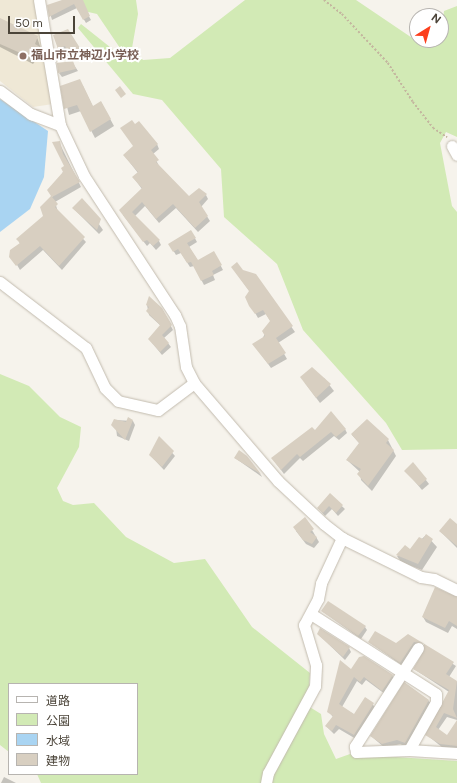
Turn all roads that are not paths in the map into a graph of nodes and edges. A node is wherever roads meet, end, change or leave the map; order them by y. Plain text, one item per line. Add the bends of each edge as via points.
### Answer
1 (39, 0) edge
2 (0, 91) edge
3 (60, 125) junction
4 (0, 282) edge
5 (194, 383) junction
6 (342, 538) junction
7 (457, 590) edge
8 (312, 614) junction
9 (418, 648) dead end
10 (402, 672) junction
11 (409, 750) junction
12 (457, 753) edge
13 (266, 783) edge

1 - 3 street
2 - 3 street via 31,114
3 - 5 street via 84,176 175,315 180,326 186,367
4 - 5 street via 86,348 104,388 118,400 158,410
5 - 6 street via 278,481
6 - 7 street via 421,578 434,579
6 - 8 street via 321,583
8 - 10 street
8 - 13 street via 304,631 316,664 315,686 268,773
9 - 10 street
10 - 11 street via 436,694 436,702
10 - 11 street via 355,746 356,752
11 - 12 street

